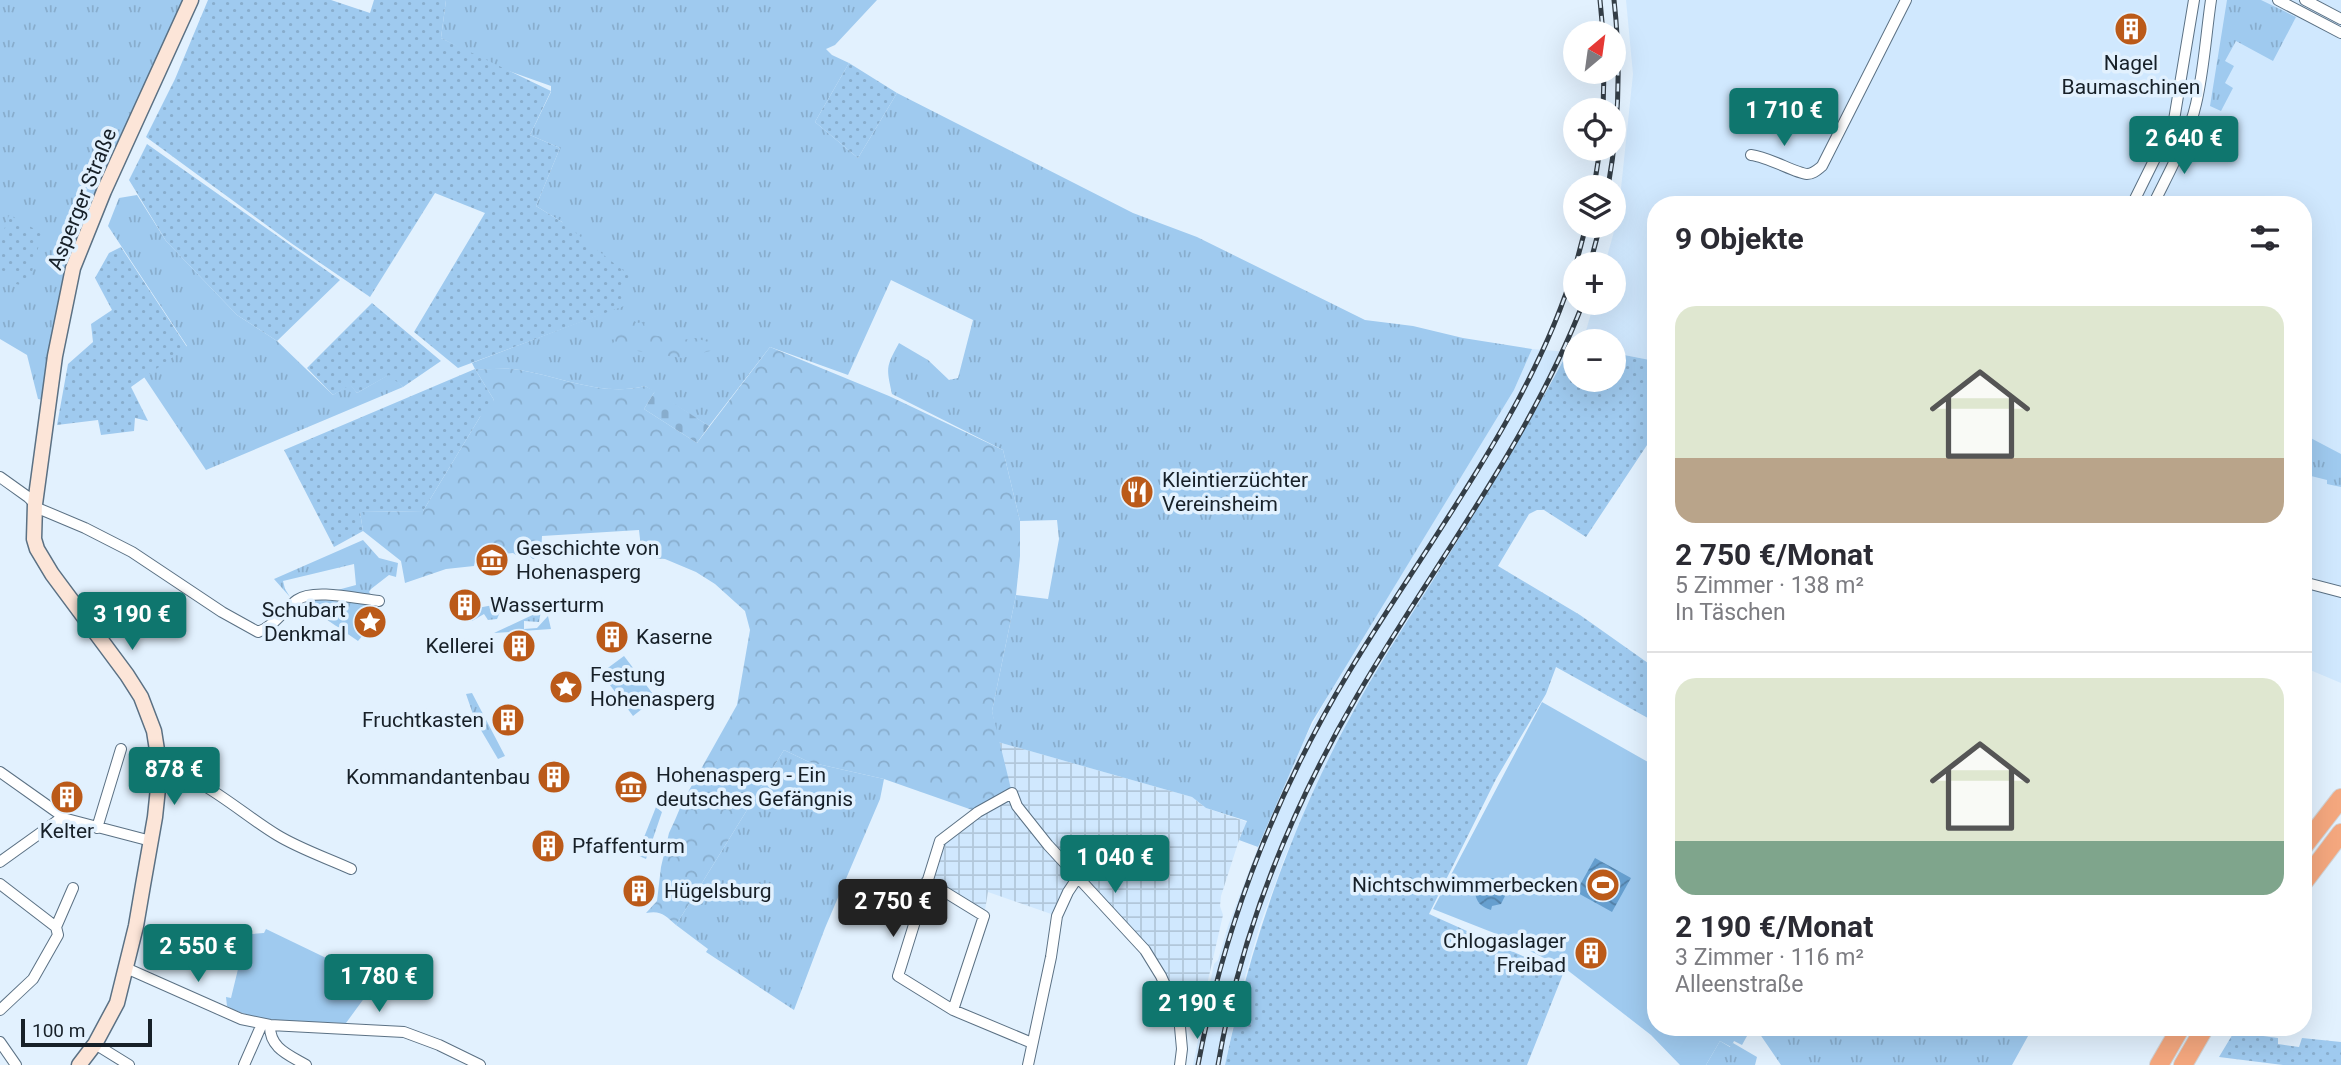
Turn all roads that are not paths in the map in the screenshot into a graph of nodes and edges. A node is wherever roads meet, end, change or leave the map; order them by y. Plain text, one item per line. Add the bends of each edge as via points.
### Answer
1 (191, 0) edge
2 (1906, 0) edge
3 (2194, 0) edge
4 (2211, 0) edge
5 (2278, 0) edge
6 (2305, 0) edge
7 (2341, 19) edge
8 (2341, 33) edge
9 (1751, 155) dead end
10 (2136, 196) edge
11 (2157, 196) edge
12 (0, 477) edge
13 (35, 506) junction
14 (2312, 584) edge
15 (2341, 592) edge
16 (379, 601) dead end
17 (121, 749) dead end
18 (160, 769) junction
19 (0, 772) edge
20 (2341, 798) edge
21 (63, 818) junction
22 (97, 828) junction
23 (2341, 833) edge
24 (2312, 835) edge
25 (151, 841) junction
26 (0, 862) edge
27 (351, 869) dead end
28 (2312, 871) edge
29 (1078, 877) junction
30 (927, 881) junction
31 (0, 884) edge
32 (73, 888) dead end
33 (56, 927) junction
34 (126, 968) junction
35 (0, 1010) edge
36 (953, 1010) junction
37 (266, 1024) junction
38 (2176, 1036) edge
39 (2200, 1036) edge
40 (0, 1042) edge
41 (1032, 1043) junction
42 (95, 1044) junction
43 (16, 1065) edge
44 (79, 1065) edge
45 (129, 1065) edge
46 (244, 1065) edge
47 (306, 1065) edge
48 (480, 1065) edge
49 (1030, 1065) edge
50 (1181, 1065) edge
51 (2159, 1065) edge
52 (2183, 1065) edge

1 - 13 main road, Asperger Straße via 74,268 53,368
2 - 9 street via 1822,166 1803,173
3 - 10 street via 2174,120
4 - 11 street via 2193,115
5 - 8 street
6 - 7 street
12 - 13 street
13 - 16 street via 132,552 258,632 296,600 312,594
13 - 18 main road, Asperger Straße via 34,539 41,558 140,695
14 - 15 street
17 - 22 street
18 - 25 main road, Asperger Straße
18 - 27 street via 195,781 279,836
19 - 21 street
20 - 24 highway
21 - 22 street
21 - 26 street
22 - 25 street
23 - 28 highway
25 - 34 main road, Asperger Straße
29 - 30 street via 1017,806 1012,793 943,837
29 - 41 street via 1057,916
29 - 50 street via 1145,950 1161,976 1179,1016
30 - 36 street via 898,976
30 - 36 street via 984,916
31 - 33 street
32 - 33 street
33 - 35 street via 58,935 33,979
34 - 37 street via 241,1019
34 - 42 main road, Asperger Straße via 117,1003
36 - 41 street
37 - 46 street
37 - 47 street via 276,1046
37 - 48 street via 404,1032
38 - 51 highway
39 - 52 highway
40 - 43 street
41 - 49 street
42 - 44 main road, Asperger Straße
42 - 45 street

